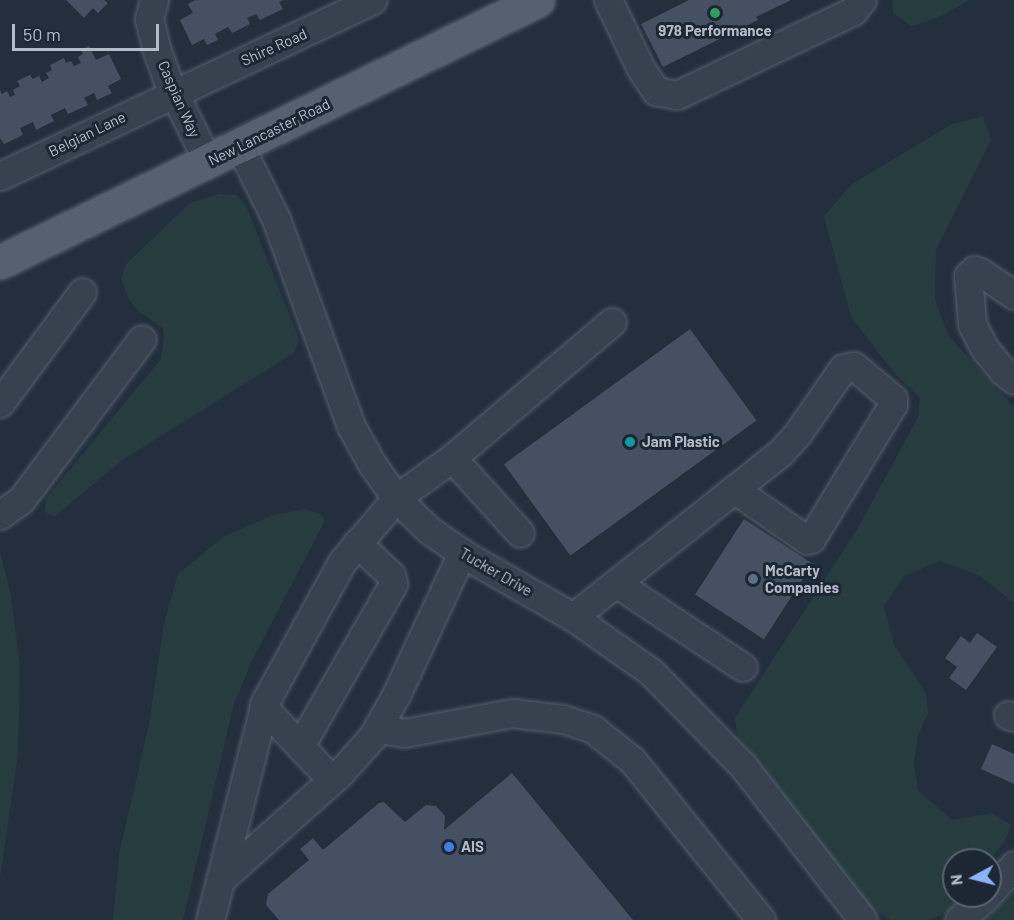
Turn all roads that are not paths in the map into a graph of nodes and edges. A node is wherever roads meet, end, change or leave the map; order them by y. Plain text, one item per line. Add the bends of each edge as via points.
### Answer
1 (154, 0) edge
2 (372, 0) edge
3 (538, 0) edge
4 (608, 0) edge
5 (862, 0) edge
6 (175, 93) junction
7 (240, 147) junction
8 (208, 162) junction
9 (0, 176) edge
10 (0, 262) edge
11 (82, 292) dead end
12 (1014, 295) edge
13 (612, 322) dead end
14 (142, 339) dead end
15 (1014, 380) edge
16 (0, 403) edge
17 (452, 458) junction
18 (734, 489) junction
19 (396, 498) junction
20 (0, 515) edge
21 (520, 533) dead end
22 (357, 543) junction
23 (462, 553) junction
24 (616, 583) junction
25 (573, 617) junction
26 (743, 667) dead end
27 (263, 707) junction
28 (380, 725) junction
29 (300, 746) junction
30 (332, 780) junction
31 (1014, 865) edge
32 (1002, 878) edge
33 (220, 880) junction
34 (973, 908) edge
35 (210, 920) edge
36 (761, 920) edge
37 (862, 920) edge
38 (959, 920) edge

1 - 6 street, Caspian Way via 149,19 156,48
2 - 6 street, Shire Road
3 - 7 main road, New Lancaster Road
4 - 5 street via 641,69 656,91 677,95 853,11
6 - 8 street, Caspian Way
6 - 9 street, Belgian Lane
7 - 8 main road, New Lancaster Road
7 - 19 street, Tucker Drive via 276,219 351,426
8 - 10 main road, New Lancaster Road
11 - 16 street
12 - 15 street via 980,272 974,270 968,276 972,324 985,349
13 - 17 street
14 - 20 street via 21,500
17 - 19 street
17 - 21 street
18 - 18 street via 790,443 843,368 854,366 893,399 811,539 807,540
18 - 24 street
19 - 22 street
19 - 23 street, Tucker Drive via 429,530
22 - 27 street via 305,626
22 - 29 street via 391,575 393,584
23 - 25 street, Tucker Drive
23 - 28 street
24 - 25 street
24 - 26 street
25 - 37 street, Tucker Drive via 651,672 714,733
27 - 29 street
27 - 33 street
28 - 30 street
28 - 36 street via 404,733 512,713 563,719 593,729 632,760
29 - 30 street
30 - 33 street
31 - 32 street
33 - 35 street
34 - 38 street

